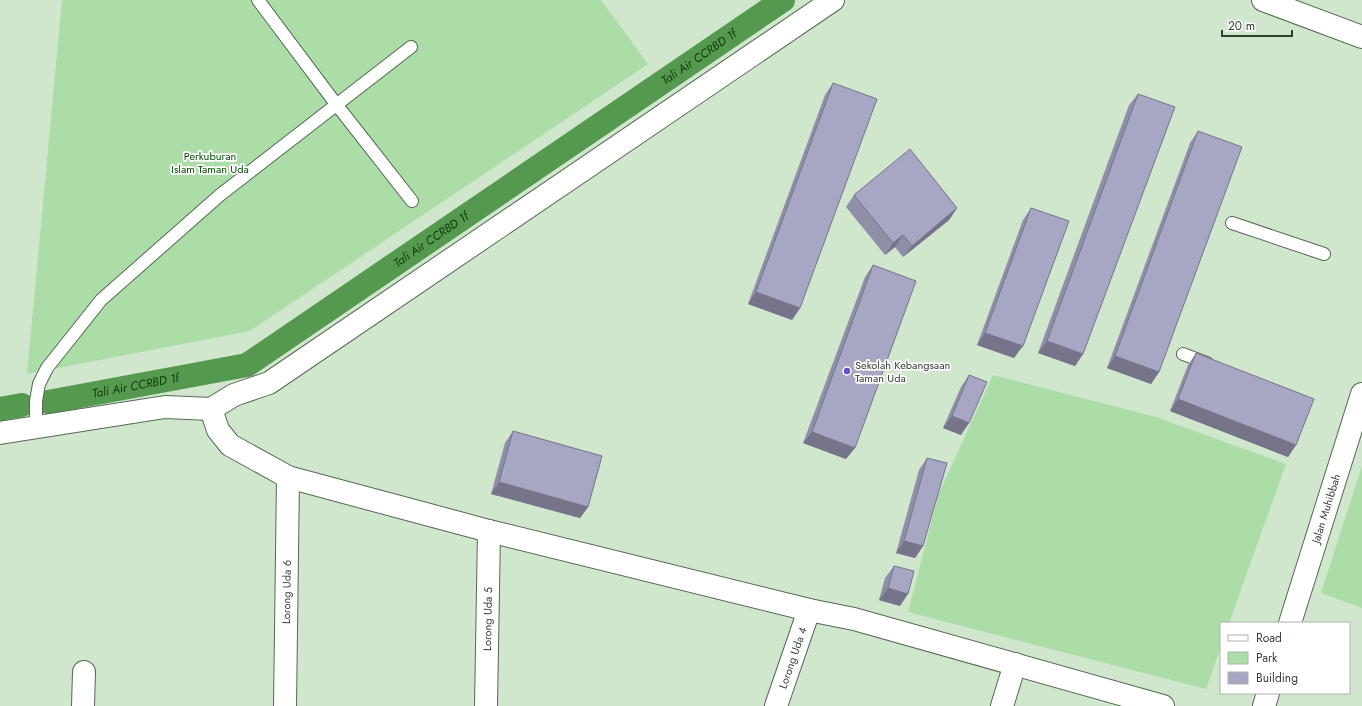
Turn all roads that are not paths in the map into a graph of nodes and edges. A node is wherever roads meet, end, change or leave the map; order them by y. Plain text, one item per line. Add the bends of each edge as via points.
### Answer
1 (258, 0) edge
2 (833, 0) edge
3 (1263, 0) edge
4 (1362, 37) edge
5 (410, 47) dead end
6 (336, 104) junction
7 (412, 200) dead end
8 (1232, 223) dead end
9 (1324, 254) dead end
10 (1183, 354) dead end
11 (1220, 367) edge
12 (1362, 394) edge
13 (212, 409) junction
14 (36, 427) junction
15 (0, 433) edge
16 (288, 477) junction
17 (488, 531) junction
18 (809, 610) junction
19 (1290, 622) edge
20 (1015, 664) junction
21 (84, 672) dead end
22 (1268, 694) edge
23 (83, 706) edge
24 (285, 706) edge
25 (486, 706) edge
26 (776, 706) edge
27 (1002, 706) edge
28 (1163, 706) edge
29 (1264, 706) edge

1 - 6 lane
2 - 13 street via 269,383 234,395
3 - 4 street
5 - 6 lane
6 - 7 lane
6 - 14 lane via 220,195 101,300 47,368 36,401
8 - 9 lane
10 - 11 lane
12 - 19 street, Jalan Muhibbah
13 - 14 street via 165,407
13 - 16 street via 218,430 230,445
14 - 15 street
16 - 17 street
16 - 24 street, Lorong Uda 6
17 - 18 street
17 - 25 street, Lorong Uda 5
18 - 20 street via 854,619
18 - 26 street, Lorong Uda 4
20 - 27 street
20 - 28 street
21 - 23 street
22 - 29 street

